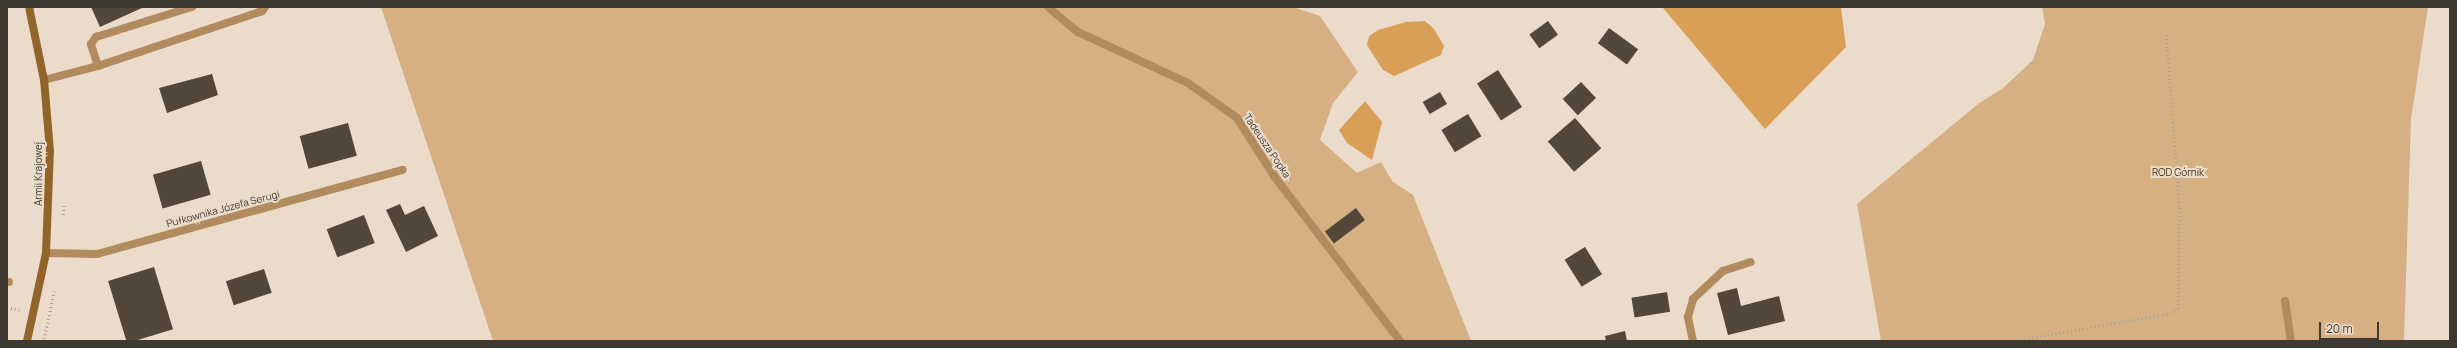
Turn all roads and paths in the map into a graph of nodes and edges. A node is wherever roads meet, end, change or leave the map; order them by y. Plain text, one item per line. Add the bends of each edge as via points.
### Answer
1 (29, 7) edge
2 (192, 7) edge
3 (264, 7) edge
4 (1048, 7) edge
5 (2166, 33) dead end
6 (98, 66) junction
7 (44, 80) junction
8 (403, 170) dead end
9 (46, 253) junction
10 (1751, 262) dead end
11 (2285, 301) dead end
12 (27, 341) edge
13 (1400, 341) edge
14 (1693, 341) edge
15 (2012, 341) edge
16 (2291, 341) edge

1 - 7 main road, Armii Krajowej
2 - 6 street via 96,37 92,44
3 - 6 street via 262,11
4 - 13 street, Tadeusza Popka via 1078,32 1188,83 1237,118 1274,176
5 - 15 path via 2178,207 2178,309 2167,314
6 - 7 street
7 - 9 main road, Armii Krajowej via 50,151
8 - 9 street, Pułkownika Józefa Serugi via 97,254
9 - 12 main road, Armii Krajowej
10 - 14 street via 1723,271 1693,299 1688,317
11 - 16 street

